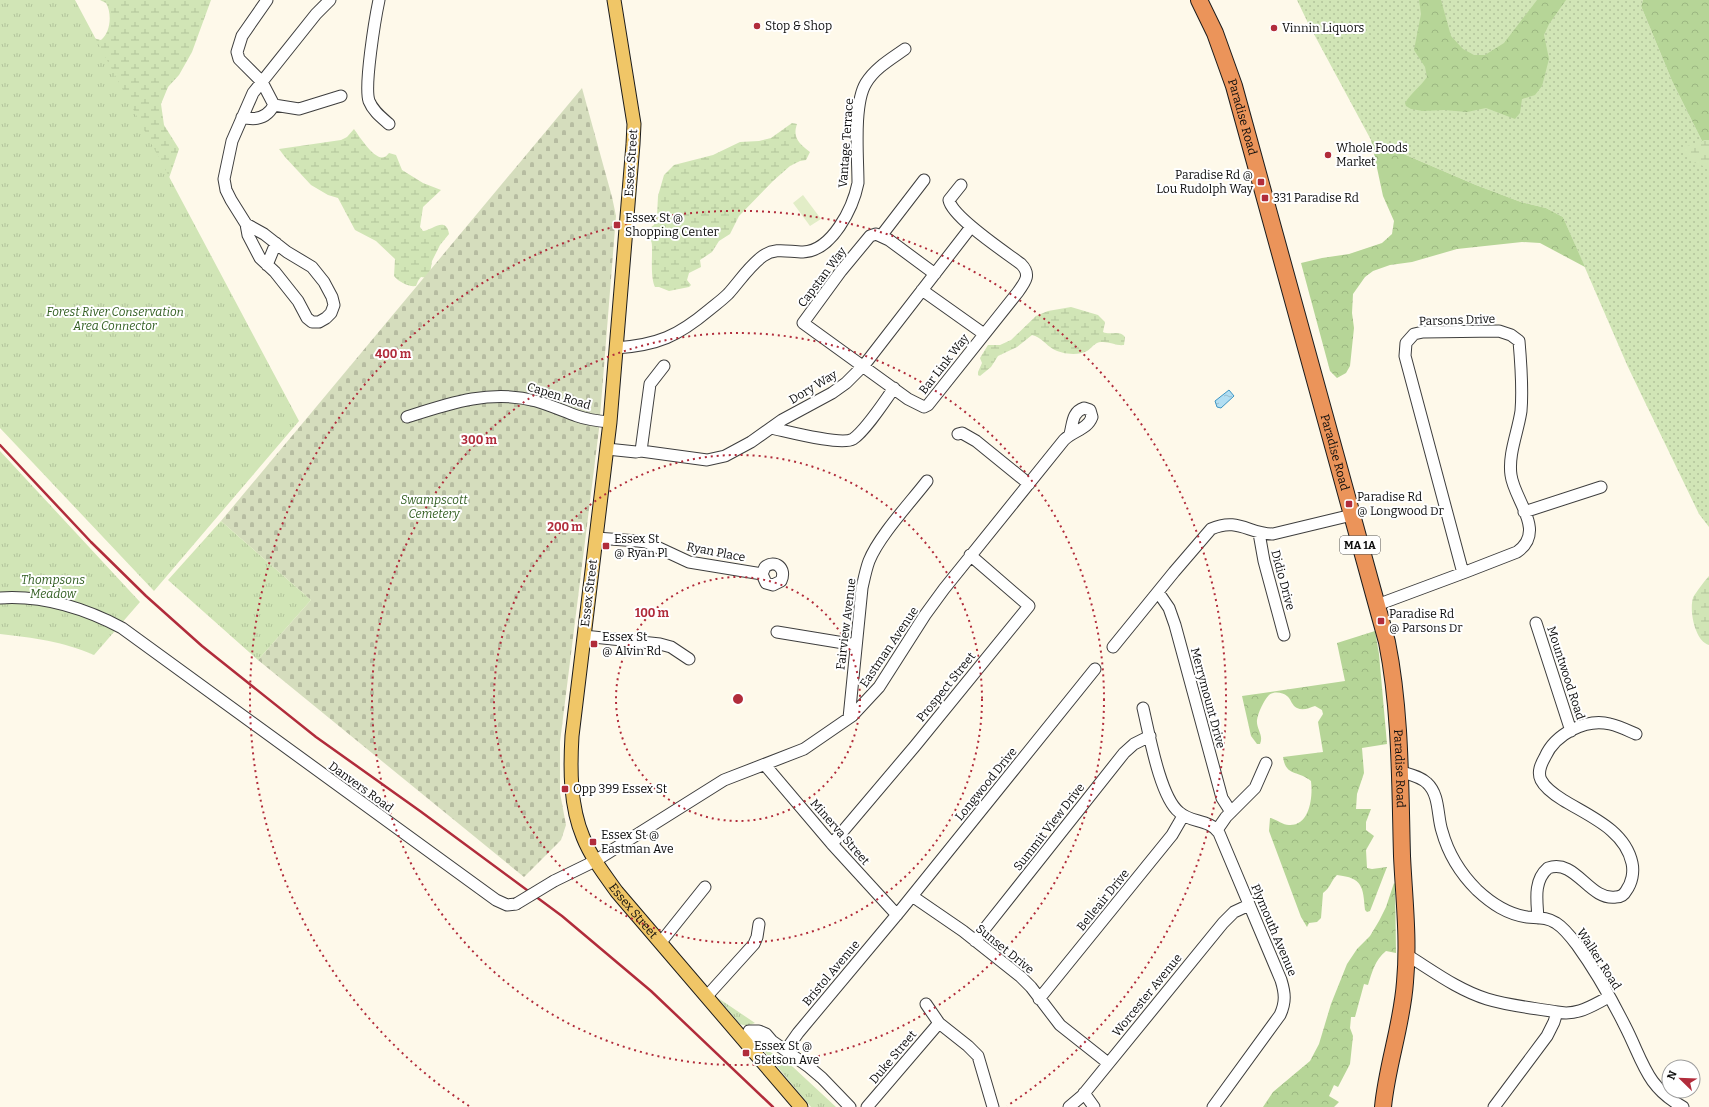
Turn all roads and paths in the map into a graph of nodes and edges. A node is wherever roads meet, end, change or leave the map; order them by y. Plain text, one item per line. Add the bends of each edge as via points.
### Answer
1 (267, 0) edge
2 (330, 0) edge
3 (379, 0) edge
4 (614, 0) edge
5 (1199, 0) edge
6 (905, 49) dead end
7 (262, 82) junction
8 (342, 96) dead end
9 (274, 105) junction
10 (242, 117) junction
11 (388, 124) dead end
12 (924, 180) dead end
13 (961, 185) dead end
14 (246, 224) junction
15 (971, 227) junction
16 (881, 236) junction
17 (276, 243) junction
18 (267, 265) junction
19 (935, 274) junction
20 (922, 290) junction
21 (984, 334) junction
22 (616, 348) junction
23 (664, 366) dead end
24 (864, 366) junction
25 (894, 388) junction
26 (407, 417) dead end
27 (610, 422) junction
28 (770, 428) junction
29 (958, 434) dead end
30 (1070, 434) dead end
31 (607, 449) junction
32 (641, 451) junction
33 (927, 480) dead end
34 (1029, 484) junction
35 (1601, 487) dead end
36 (1524, 512) junction
37 (1352, 515) junction
38 (1259, 533) junction
39 (596, 538) junction
40 (970, 555) junction
41 (1463, 573) junction
42 (762, 574) dead end
43 (1158, 592) junction
44 (0, 598) edge
45 (1377, 605) junction
46 (1536, 623) dead end
47 (777, 632) dead end
48 (1284, 635) dead end
49 (584, 636) junction
50 (856, 645) junction
51 (1113, 647) dead end
52 (689, 659) dead end
53 (1095, 669) dead end
54 (1142, 708) dead end
55 (849, 718) junction
56 (1571, 731) junction
57 (1636, 734) dead end
58 (1150, 736) junction
59 (1266, 763) dead end
60 (765, 765) junction
61 (1399, 771) junction
62 (1231, 812) junction
63 (1184, 816) junction
64 (1217, 830) junction
65 (832, 844) junction
66 (595, 861) junction
67 (705, 887) dead end
68 (912, 896) junction
69 (1249, 905) junction
70 (897, 915) junction
71 (1538, 918) junction
72 (759, 924) dead end
73 (975, 941) junction
74 (661, 942) junction
75 (1407, 955) junction
76 (707, 996) junction
77 (1609, 997) junction
78 (1039, 999) junction
79 (926, 1004) dead end
80 (1556, 1012) junction
81 (939, 1023) junction
82 (745, 1041) junction
83 (786, 1050) junction
84 (1108, 1063) junction
85 (1084, 1093) junction
86 (801, 1107) edge
87 (850, 1107) edge
88 (867, 1107) edge
89 (993, 1107) edge
90 (1068, 1107) edge
91 (1094, 1107) edge
92 (1212, 1107) edge
93 (1383, 1107) edge
94 (1494, 1107) edge
95 (1683, 1107) edge

1 - 7 street via 242,36 237,52 239,60
2 - 7 street
3 - 11 street via 367,90 376,113
4 - 22 main road, Essex Street via 634,124
5 - 37 highway, Paradise Road / MA 1A via 1215,33 1234,86
6 - 22 street, Vantage Terrace via 878,68 864,87 858,115 858,183 847,213 827,242 812,251 781,250 768,253 756,262 728,294 687,328 640,346
7 - 9 street
7 - 10 street via 253,93
8 - 9 street via 299,109
9 - 10 street via 271,111 258,119
10 - 14 street via 229,151 224,179 230,200
12 - 16 street
13 - 15 street via 949,200
14 - 17 street
14 - 18 street via 248,235 260,258
15 - 19 street, Dory Way
15 - 21 street, Bar Link Way via 1025,268 1027,274 1023,286
16 - 19 street
16 - 24 street, Capstan Way via 870,236 803,323
17 - 18 street
17 - 18 street via 318,273 332,297 334,306 331,313 319,322 312,322 298,301
19 - 20 street, Dory Way
20 - 21 street, Bar Link Way
20 - 24 street, Dory Way
21 - 25 street, Bar Link Way via 928,405 924,407 914,402
22 - 27 main road, Essex Street
23 - 32 street via 650,384
24 - 25 street, Bar Link Way
24 - 28 street, Dory Way via 832,393
25 - 28 street via 862,429 850,440 836,441
26 - 27 street, Capen Road via 461,400 500,396 535,401 578,416
27 - 31 main road, Essex Street
28 - 32 street, Dory Way via 750,442 716,459
29 - 34 street via 969,436
30 - 34 street, Eastman Avenue
31 - 32 street, Dory Way
31 - 39 main road, Essex Street
33 - 50 street, Fairview Avenue via 881,540 870,560 862,588
34 - 40 street, Eastman Avenue
35 - 36 street
36 - 41 street, Parsons Drive via 1530,534 1524,547
36 - 41 street, Parsons Drive via 1511,471 1521,401 1519,341 1511,334 1499,331 1414,334 1406,343 1405,356
37 - 38 street via 1280,533
37 - 45 highway, Paradise Road / MA 1A
38 - 43 street via 1235,525 1211,529
38 - 48 street, Didio Drive
39 - 42 street, Ryan Place via 646,542 688,562
39 - 49 main road, Essex Street
40 - 55 street, Eastman Avenue via 925,615 879,688
40 - 65 street, Prospect Street via 1029,606
41 - 45 street, Parsons Drive
43 - 51 street
43 - 62 street, Merrymount Drive via 1175,625 1220,794
44 - 66 street, Danvers Road, bridge via 65,604 122,628 496,900 507,905 516,904 554,881
45 - 61 highway, Paradise Road / MA 1A via 1391,665
46 - 56 street, Mountwood Road
47 - 50 street
49 - 52 street via 660,644 671,647
49 - 66 main road, Essex Street via 572,736 571,768 577,820
50 - 55 street, Fairview Avenue
53 - 68 street, Longwood Drive
54 - 58 street
55 - 60 street, Eastman Avenue via 804,749
56 - 57 street, Mountwood Road via 1602,723
56 - 71 street, Mountwood Road via 1557,739 1547,752 1541,764 1540,778 1551,792 1610,829 1621,839 1628,850 1633,874 1625,893 1621,896 1607,897 1600,896 1569,871 1558,867 1548,868 1540,877 1537,888
58 - 63 street via 1168,799
58 - 73 street, Summit View Drive via 1134,744 1124,753
59 - 62 street via 1255,788
60 - 65 street, Minerva Street
60 - 66 street, Eastman Avenue via 724,780
61 - 71 street, Walker Road via 1419,778 1431,788 1451,854 1460,870 1477,890 1508,912
61 - 75 highway, Paradise Road / MA 1A
62 - 64 street
63 - 64 street
63 - 78 street, Belleair Drive via 1172,835
64 - 69 street, Plymouth Avenue
65 - 70 street, Minerva Street
66 - 74 main road, Essex Street via 617,892
67 - 74 street
68 - 70 street, Longwood Drive
68 - 73 street, Sunset Drive
69 - 84 street, Worcester Avenue via 1240,907 1226,919
69 - 92 street, Plymouth Avenue via 1281,980 1285,1003 1277,1019
70 - 83 street, Bristol Avenue
71 - 77 street, Walker Road via 1557,923 1565,931
72 - 76 street via 758,937 748,951
73 - 78 street, Sunset Drive via 1021,977
74 - 76 main road, Essex Street
75 - 80 street via 1478,996
75 - 93 highway, Paradise Road / MA 1A via 1402,1010
76 - 82 main road, Essex Street
77 - 80 street via 1582,1011 1570,1014
77 - 95 street, Walker Road via 1652,1082 1666,1096
78 - 84 street, Sunset Drive via 1060,1025
79 - 81 street
80 - 94 street via 1547,1036
81 - 88 street, Duke Street
81 - 89 street via 978,1056
82 - 83 street via 772,1041
82 - 86 main road, Essex Street
83 - 87 street via 822,1078
84 - 85 street, Worcester Avenue
85 - 90 street, Worcester Avenue
85 - 91 street

